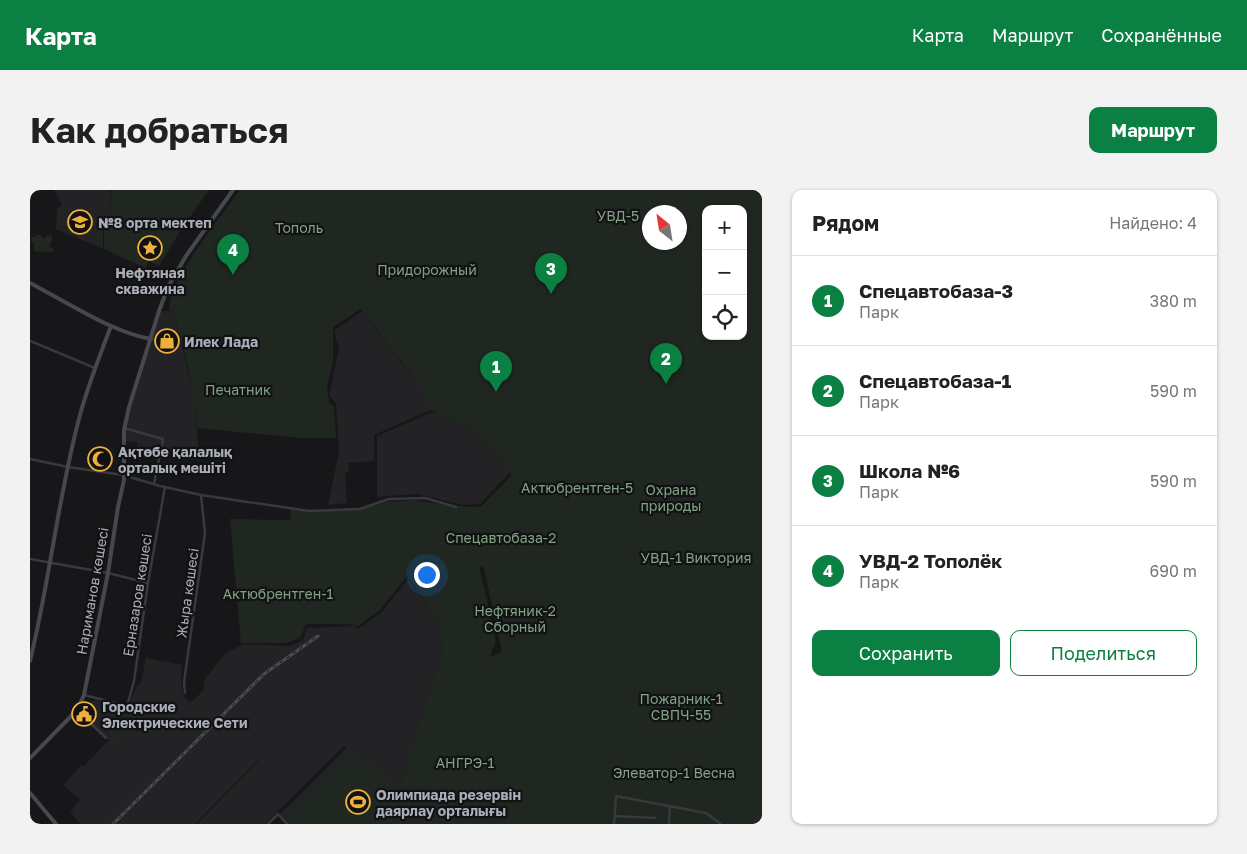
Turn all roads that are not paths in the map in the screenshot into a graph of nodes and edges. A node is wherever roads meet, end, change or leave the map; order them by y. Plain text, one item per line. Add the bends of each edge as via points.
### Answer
1 (233, 190) edge
2 (30, 283) edge
3 (111, 326) junction
4 (151, 339) junction
5 (30, 341) edge
6 (95, 368) junction
7 (124, 428) junction
8 (30, 459) edge
9 (68, 467) junction
10 (124, 475) junction
11 (154, 484) junction
12 (165, 487) junction
13 (201, 496) junction
14 (456, 507) dead end
15 (30, 559) edge
16 (50, 562) junction
17 (108, 573) junction
18 (148, 583) junction
19 (32, 642) edge
20 (30, 661) edge
21 (185, 693) dead end
22 (84, 695) junction
23 (77, 710) junction
24 (106, 738) dead end
25 (30, 758) edge
26 (30, 794) edge
27 (670, 806) junction
28 (615, 816) junction
29 (655, 818) dead end
30 (56, 824) edge
31 (268, 824) edge
32 (287, 824) edge
33 (614, 824) edge
34 (669, 824) edge
35 (721, 824) edge

1 - 4 street, Нариманов көшесі via 177,270 161,304
2 - 3 street
3 - 4 street
3 - 6 street
4 - 7 street, Нариманов көшесі
5 - 6 street
6 - 9 street via 79,417
7 - 10 street, Нариманов көшесі
7 - 11 street via 163,438
8 - 9 street
9 - 10 street
9 - 16 street
10 - 11 street
10 - 17 street, Нариманов көшесі
11 - 12 street
12 - 13 street
12 - 18 street, Ерназаров көшесі
13 - 14 street via 309,511 360,509 389,499 425,498
13 - 21 street, Жыра көшесі via 205,533
15 - 16 street
16 - 17 street
16 - 19 street
17 - 18 street
17 - 22 street, Нариманов көшесі
18 - 22 street, Ерназаров көшесі via 134,680 127,706
19 - 20 street
22 - 23 street, Нариманов көшесі
23 - 24 street
23 - 25 street, Нариманов көшесі
26 - 30 street
27 - 28 street via 616,796
27 - 34 street
27 - 35 street via 706,813
28 - 29 street
28 - 33 street
31 - 32 street via 278,814

